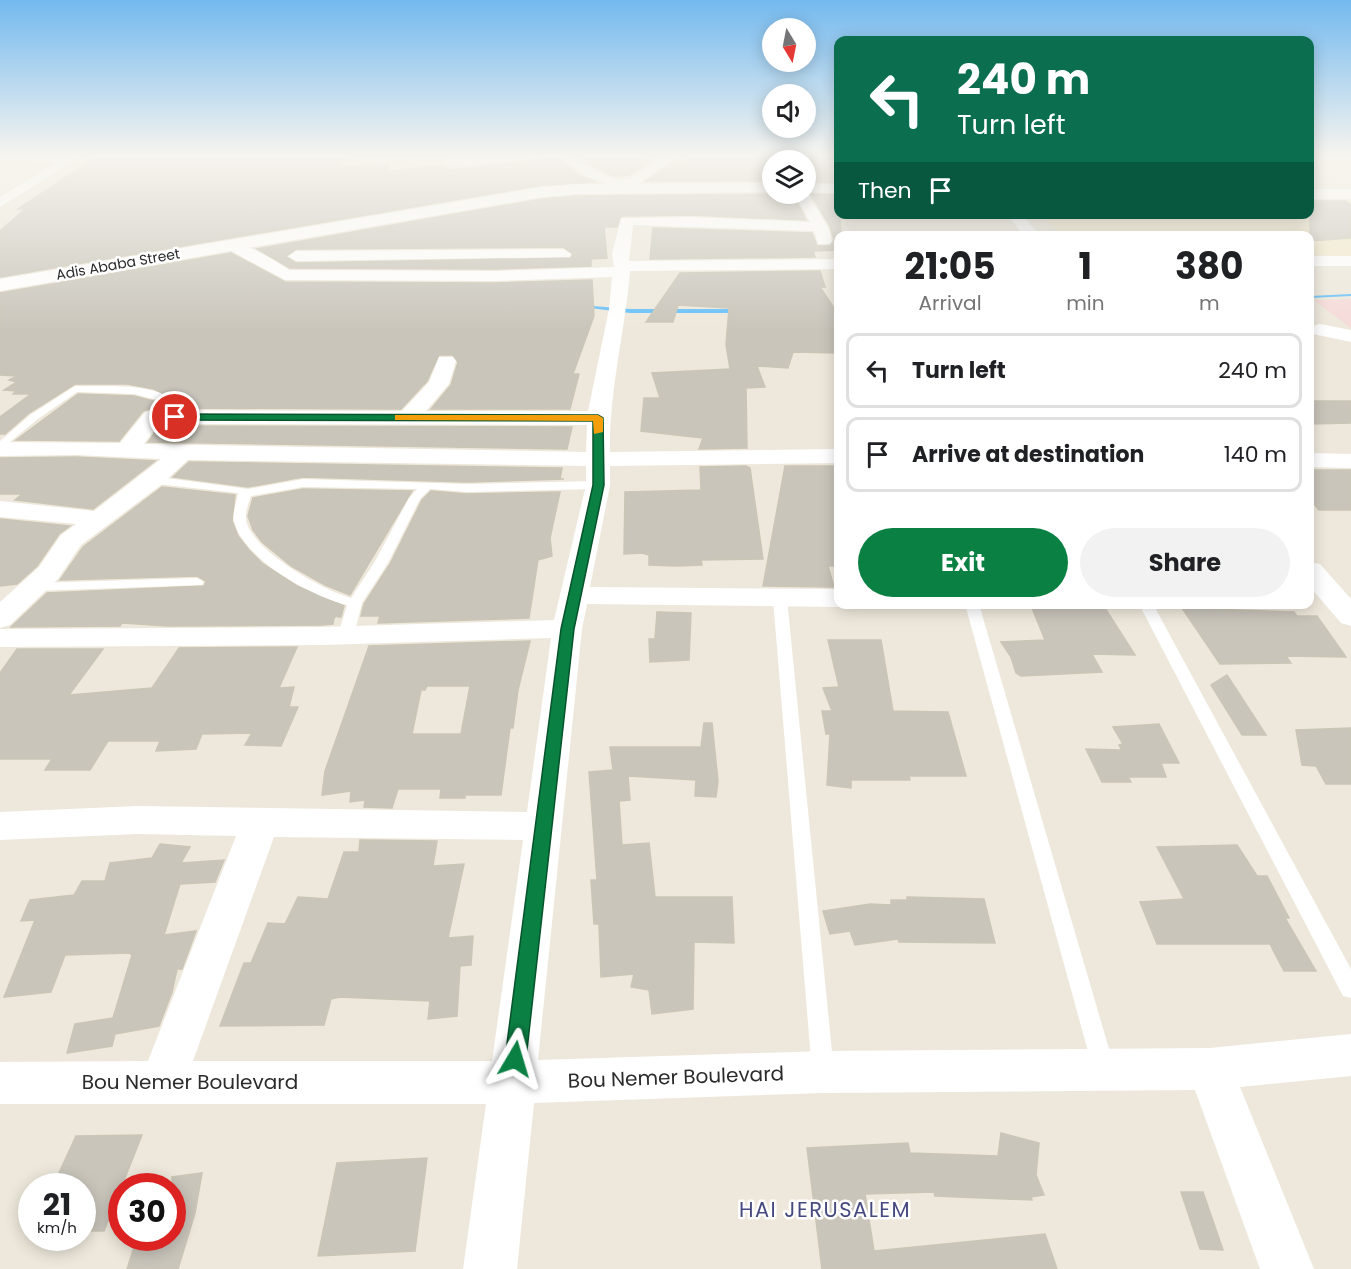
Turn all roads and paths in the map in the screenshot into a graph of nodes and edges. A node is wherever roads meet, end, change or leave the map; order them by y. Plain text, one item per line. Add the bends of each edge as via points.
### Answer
1 (416, 213) edge
2 (812, 213) edge
3 (1018, 219) edge
4 (820, 227) junction
5 (1029, 231) edge
6 (228, 245) junction
7 (440, 254) junction
8 (584, 254) dead end
9 (258, 257) junction
10 (1314, 261) edge
11 (1351, 261) edge
12 (618, 262) junction
13 (834, 262) edge
14 (834, 264) edge
15 (426, 276) junction
16 (0, 285) edge
17 (1320, 330) dead end
18 (1351, 336) edge
19 (446, 361) dead end
20 (153, 417) junction
21 (408, 417) junction
22 (598, 418) junction
23 (316, 419) junction
24 (0, 448) edge
25 (127, 450) junction
26 (182, 453) junction
27 (296, 454) junction
28 (834, 456) edge
29 (1314, 460) edge
30 (1351, 461) edge
31 (598, 472) junction
32 (152, 480) junction
33 (427, 485) junction
34 (245, 493) junction
35 (0, 509) edge
36 (98, 519) junction
37 (1314, 576) edge
38 (197, 582) dead end
39 (576, 595) junction
40 (834, 598) edge
41 (780, 599) junction
42 (12, 601) edge
43 (355, 603) junction
44 (1333, 607) edge
45 (973, 609) edge
46 (1149, 609) edge
47 (567, 629) junction
48 (346, 635) junction
49 (0, 638) edge
50 (260, 821) junction
51 (544, 825) junction
52 (0, 826) edge
53 (1351, 990) edge
54 (1351, 1055) edge
55 (1104, 1069) junction
56 (1210, 1069) junction
57 (823, 1072) junction
58 (163, 1081) junction
59 (512, 1082) junction
60 (0, 1083) edge
61 (490, 1269) edge
62 (1287, 1269) edge

1 - 6 street, Adis Ababa Street
2 - 4 street
3 - 5 street
4 - 12 street via 691,220 626,221
4 - 13 street
6 - 9 street
6 - 16 street, Adis Ababa Street
7 - 8 street
7 - 9 street
7 - 15 street
9 - 15 street via 285,275
10 - 11 street
12 - 14 street
12 - 15 street
12 - 22 street via 618,309
17 - 18 street
19 - 21 street via 439,384
20 - 23 street
20 - 24 lane via 167,401 161,396 75,389 34,417
20 - 25 street
21 - 22 street
21 - 23 street
22 - 31 street
23 - 27 street
24 - 25 street
25 - 26 street
26 - 27 street
26 - 32 street
27 - 31 street
28 - 31 street
29 - 30 street
31 - 33 lane via 467,488
31 - 39 street
32 - 34 lane
32 - 36 street
33 - 34 lane via 303,483
33 - 43 lane
34 - 43 lane via 239,518 247,538 272,561 331,597
35 - 36 street
36 - 42 street via 70,541 66,551
37 - 44 street
38 - 42 lane
39 - 41 street
39 - 47 street
40 - 41 street
41 - 57 lane
43 - 48 lane
45 - 55 lane
46 - 53 lane
47 - 48 street
47 - 51 street
48 - 49 street
50 - 51 street
50 - 52 street via 137,820
50 - 58 street
51 - 59 street
54 - 56 street, Bou Nemer Boulevard
55 - 56 street, Bou Nemer Boulevard
55 - 57 street, Bou Nemer Boulevard
56 - 62 street
57 - 59 street, Bou Nemer Boulevard
58 - 59 street, Bou Nemer Boulevard
58 - 60 street, Bou Nemer Boulevard
59 - 61 street

